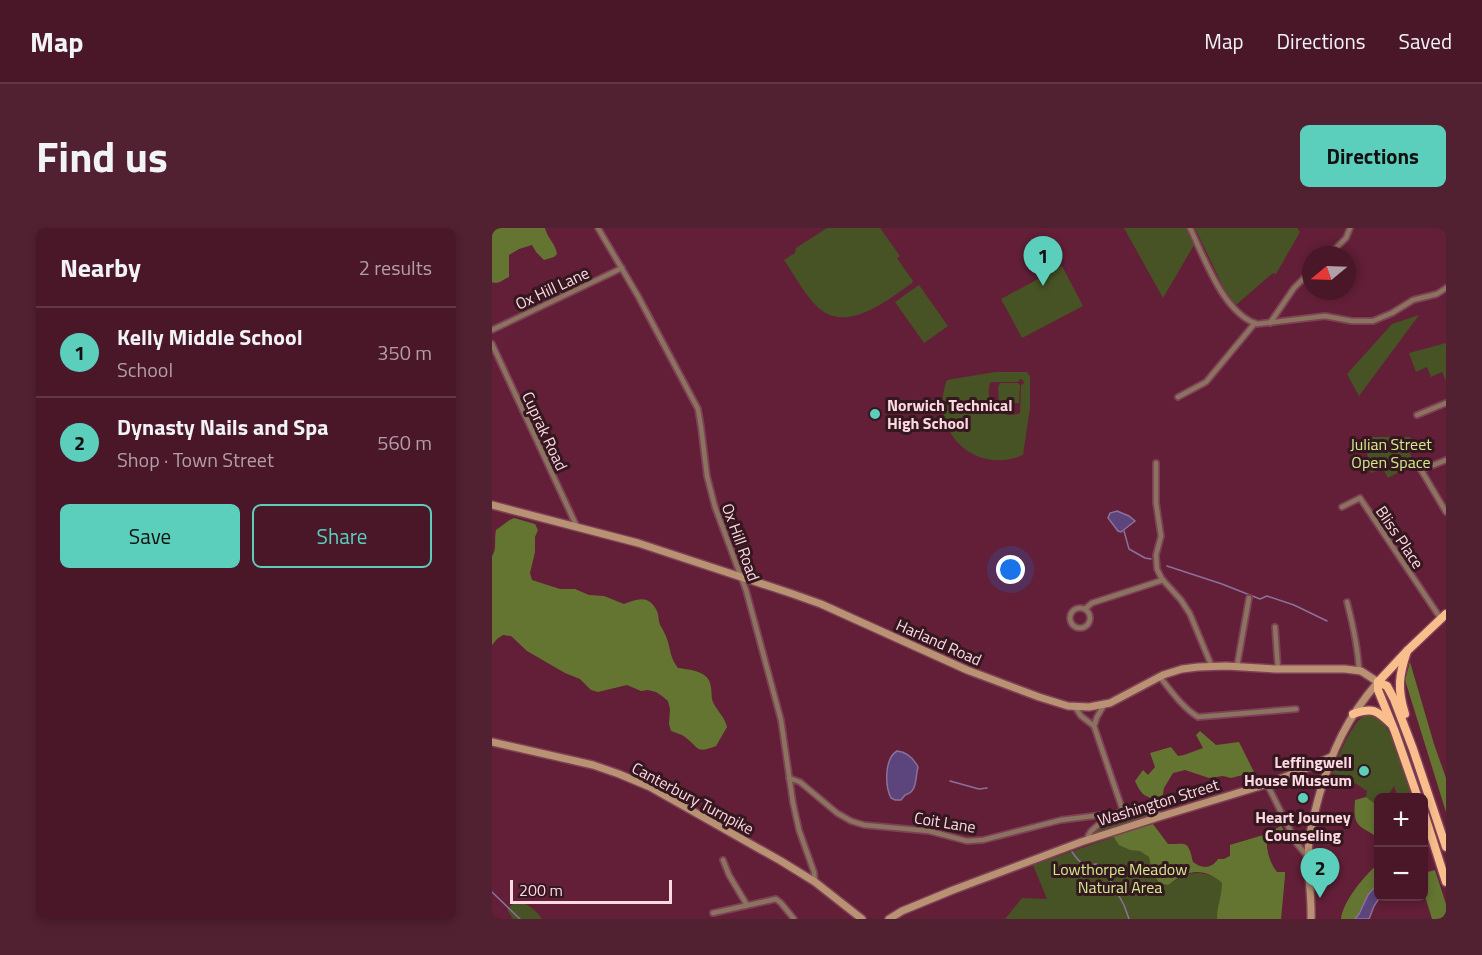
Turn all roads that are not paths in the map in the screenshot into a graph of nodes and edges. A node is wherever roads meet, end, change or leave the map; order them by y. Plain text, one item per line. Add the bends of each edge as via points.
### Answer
1 (598, 228) edge
2 (1190, 228) edge
3 (1350, 228) edge
4 (1338, 246) edge
5 (622, 268) junction
6 (1302, 280) edge
7 (1446, 288) edge
8 (1270, 322) junction
9 (1255, 323) junction
10 (492, 330) edge
11 (492, 344) edge
12 (1178, 397) dead end
13 (1446, 403) edge
14 (1417, 416) dead end
15 (1446, 460) edge
16 (1156, 463) dead end
17 (1417, 463) dead end
18 (1421, 470) junction
19 (492, 505) edge
20 (1342, 507) dead end
21 (1446, 512) edge
22 (577, 527) junction
23 (741, 576) junction
24 (1163, 580) junction
25 (1249, 598) dead end
26 (1347, 602) dead end
27 (1085, 609) junction
28 (1443, 617) edge
29 (1275, 627) dead end
30 (1407, 651) junction
31 (1237, 666) junction
32 (1212, 667) junction
33 (1278, 669) junction
34 (1359, 671) junction
35 (1160, 677) junction
36 (1378, 682) junction
37 (1104, 705) junction
38 (1076, 707) junction
39 (1296, 709) dead end
40 (1353, 714) junction
41 (1094, 726) junction
42 (1393, 726) junction
43 (492, 742) edge
44 (1413, 748) junction
45 (1331, 757) junction
46 (789, 778) junction
47 (1267, 784) junction
48 (1416, 793) edge
49 (1123, 811) junction
50 (1110, 816) junction
51 (1162, 816) junction
52 (1428, 826) edge
53 (1087, 840) junction
54 (1445, 842) edge
55 (1308, 857) junction
56 (723, 860) dead end
57 (1446, 880) edge
58 (815, 882) junction
59 (747, 905) junction
60 (713, 913) dead end
61 (794, 919) edge
62 (862, 919) edge
63 (889, 919) edge
64 (1311, 919) edge

1 - 5 street, Ox Hill Road
2 - 9 street via 1226,297 1241,315
3 - 4 street
5 - 10 street, Ox Hill Lane
5 - 23 street, Ox Hill Road via 698,409 709,483
6 - 8 street
7 - 8 street via 1373,321 1324,316
8 - 9 street
9 - 12 street via 1206,382
11 - 22 street, Cuprak Road
13 - 14 street
15 - 18 street
16 - 24 street via 1161,539 1155,560
17 - 18 street
18 - 21 street
19 - 22 main road, Harland Road
20 - 28 street, Bliss Place via 1360,498
22 - 23 main road, Harland Road
23 - 38 main road, Harland Road via 814,601 990,679
23 - 46 street, Ox Hill Road via 781,720
24 - 27 street via 1092,603
24 - 32 street via 1193,618
25 - 31 street
26 - 34 street
27 - 27 street via 1072,612 1071,620 1076,627 1089,623
28 - 30 highway
29 - 33 street
30 - 36 highway
30 - 44 highway via 1399,690
31 - 32 main road, Harland Road
31 - 33 main road, Harland Road
32 - 35 main road, Harland Road via 1188,668
33 - 34 main road, Harland Road
34 - 36 main road, Harland Road
35 - 37 main road, Harland Road
35 - 39 street via 1198,717
36 - 40 main road
36 - 42 highway
36 - 44 highway via 1390,690
37 - 38 main road, Harland Road
37 - 41 street
38 - 41 street
40 - 42 highway via 1373,710
40 - 45 main road
41 - 49 street
42 - 48 highway
43 - 58 main road, Canterbury Turnpike via 593,765 650,787
44 - 54 highway
45 - 47 main road, Washington Street
45 - 55 main road via 1313,817
46 - 50 street, Coit Lane via 851,821 929,831 970,841 1061,820
46 - 58 street, Ox Hill Road
47 - 51 main road, Washington Street
47 - 55 street via 1297,844
49 - 50 street
49 - 51 street via 1156,812
50 - 53 street via 1089,833
51 - 53 main road, Washington Street
52 - 57 highway
53 - 63 main road, Washington Street via 945,893
55 - 64 main road
56 - 59 street
58 - 62 main road, Canterbury Turnpike
59 - 60 street
59 - 61 street via 777,900

